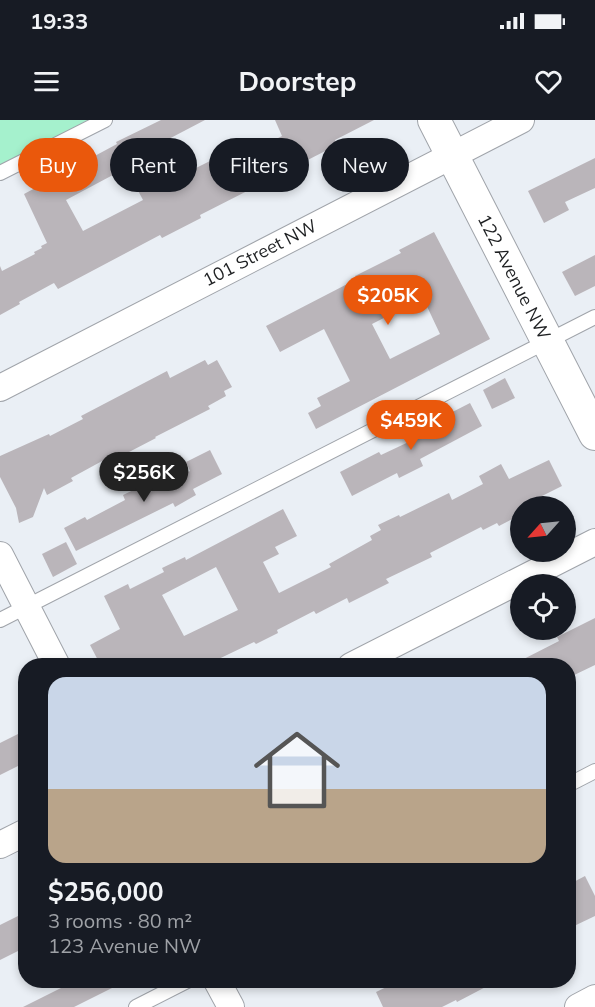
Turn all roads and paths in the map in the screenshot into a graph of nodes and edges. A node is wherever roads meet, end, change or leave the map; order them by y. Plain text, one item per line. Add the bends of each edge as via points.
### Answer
1 (105, 120) edge
2 (434, 120) edge
3 (521, 120) edge
4 (452, 155) junction
5 (0, 173) edge
6 (595, 317) edge
7 (547, 342) junction
8 (0, 388) edge
9 (595, 434) edge
10 (595, 542) edge
11 (0, 555) edge
12 (26, 606) junction
13 (0, 620) edge
14 (53, 658) edge
15 (367, 658) edge
16 (595, 771) edge
17 (576, 781) edge
18 (18, 836) edge
19 (0, 845) edge
20 (174, 988) edge
21 (221, 988) edge
22 (595, 998) edge
23 (136, 1007) edge
24 (231, 1007) edge
25 (578, 1007) edge

1 - 5 lane
2 - 4 street, 122 Avenue NW
3 - 4 street, 101 Street NW
4 - 7 street, 122 Avenue NW
4 - 8 street, 101 Street NW
6 - 7 lane
7 - 9 street, 122 Avenue NW
7 - 12 lane
10 - 15 street
11 - 12 street
12 - 13 lane
12 - 14 street
16 - 17 lane
18 - 19 street
20 - 23 lane
21 - 24 street
22 - 25 street

